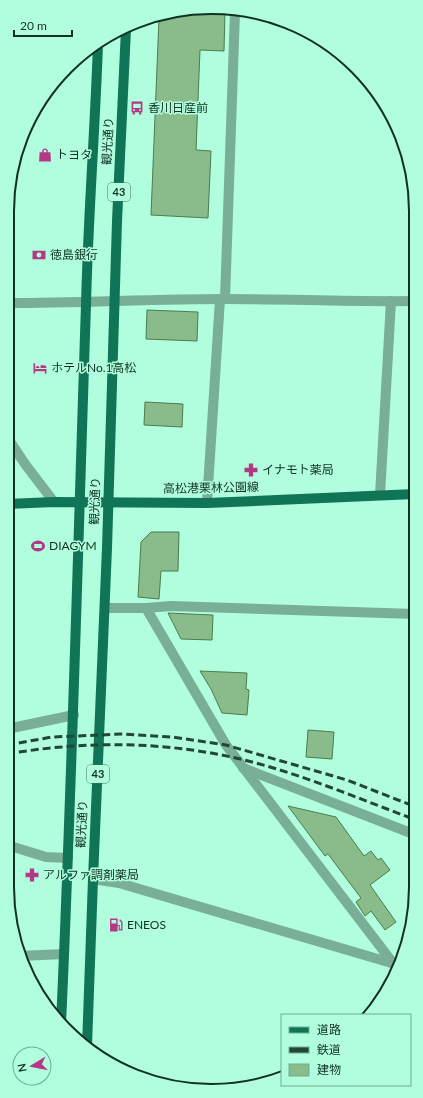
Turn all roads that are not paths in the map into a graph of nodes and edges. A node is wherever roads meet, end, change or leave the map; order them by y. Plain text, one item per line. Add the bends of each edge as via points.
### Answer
1 (235, 16) edge
2 (126, 33) edge
3 (98, 50) edge
4 (223, 299) junction
5 (114, 301) junction
6 (391, 301) junction
7 (409, 301) edge
8 (86, 302) junction
9 (14, 303) edge
10 (14, 448) edge
11 (409, 494) edge
12 (380, 495) junction
13 (54, 502) junction
14 (80, 502) junction
15 (108, 502) junction
16 (207, 503) junction
17 (14, 504) edge
18 (105, 608) junction
19 (146, 608) junction
20 (409, 614) edge
21 (74, 715) junction
22 (14, 727) edge
23 (243, 768) junction
24 (409, 832) edge
25 (14, 847) edge
26 (68, 858) junction
27 (93, 879) junction
28 (64, 954) junction
29 (26, 956) edge
30 (394, 963) edge
31 (393, 964) edge
32 (61, 1015) edge
33 (88, 1041) edge

1 - 4 street
2 - 5 main road, 観光通り / 43
3 - 8 main road, 観光通り / 43
4 - 5 street
4 - 6 street
4 - 16 street
5 - 8 street
5 - 15 main road, 観光通り / 43
6 - 7 street
6 - 12 street
8 - 9 street
8 - 14 main road, 観光通り / 43
10 - 13 street
11 - 12 main road, 高松港栗林公園線
12 - 16 main road, 高松港栗林公園線
13 - 14 main road, 高松港栗林公園線
13 - 17 main road, 高松港栗林公園線
14 - 15 main road, 高松港栗林公園線
14 - 21 main road, 観光通り / 43
15 - 16 main road, 高松港栗林公園線
15 - 18 main road, 観光通り / 43
18 - 19 street
18 - 27 main road, 観光通り / 43
19 - 20 street via 170,606
19 - 23 street via 226,745
21 - 22 street
21 - 26 main road, 観光通り / 43
23 - 24 street
23 - 30 street
25 - 26 street via 46,857
26 - 28 main road, 観光通り / 43
27 - 31 street via 119,883
27 - 33 main road, 観光通り / 43
28 - 29 street
28 - 32 main road, 観光通り / 43

